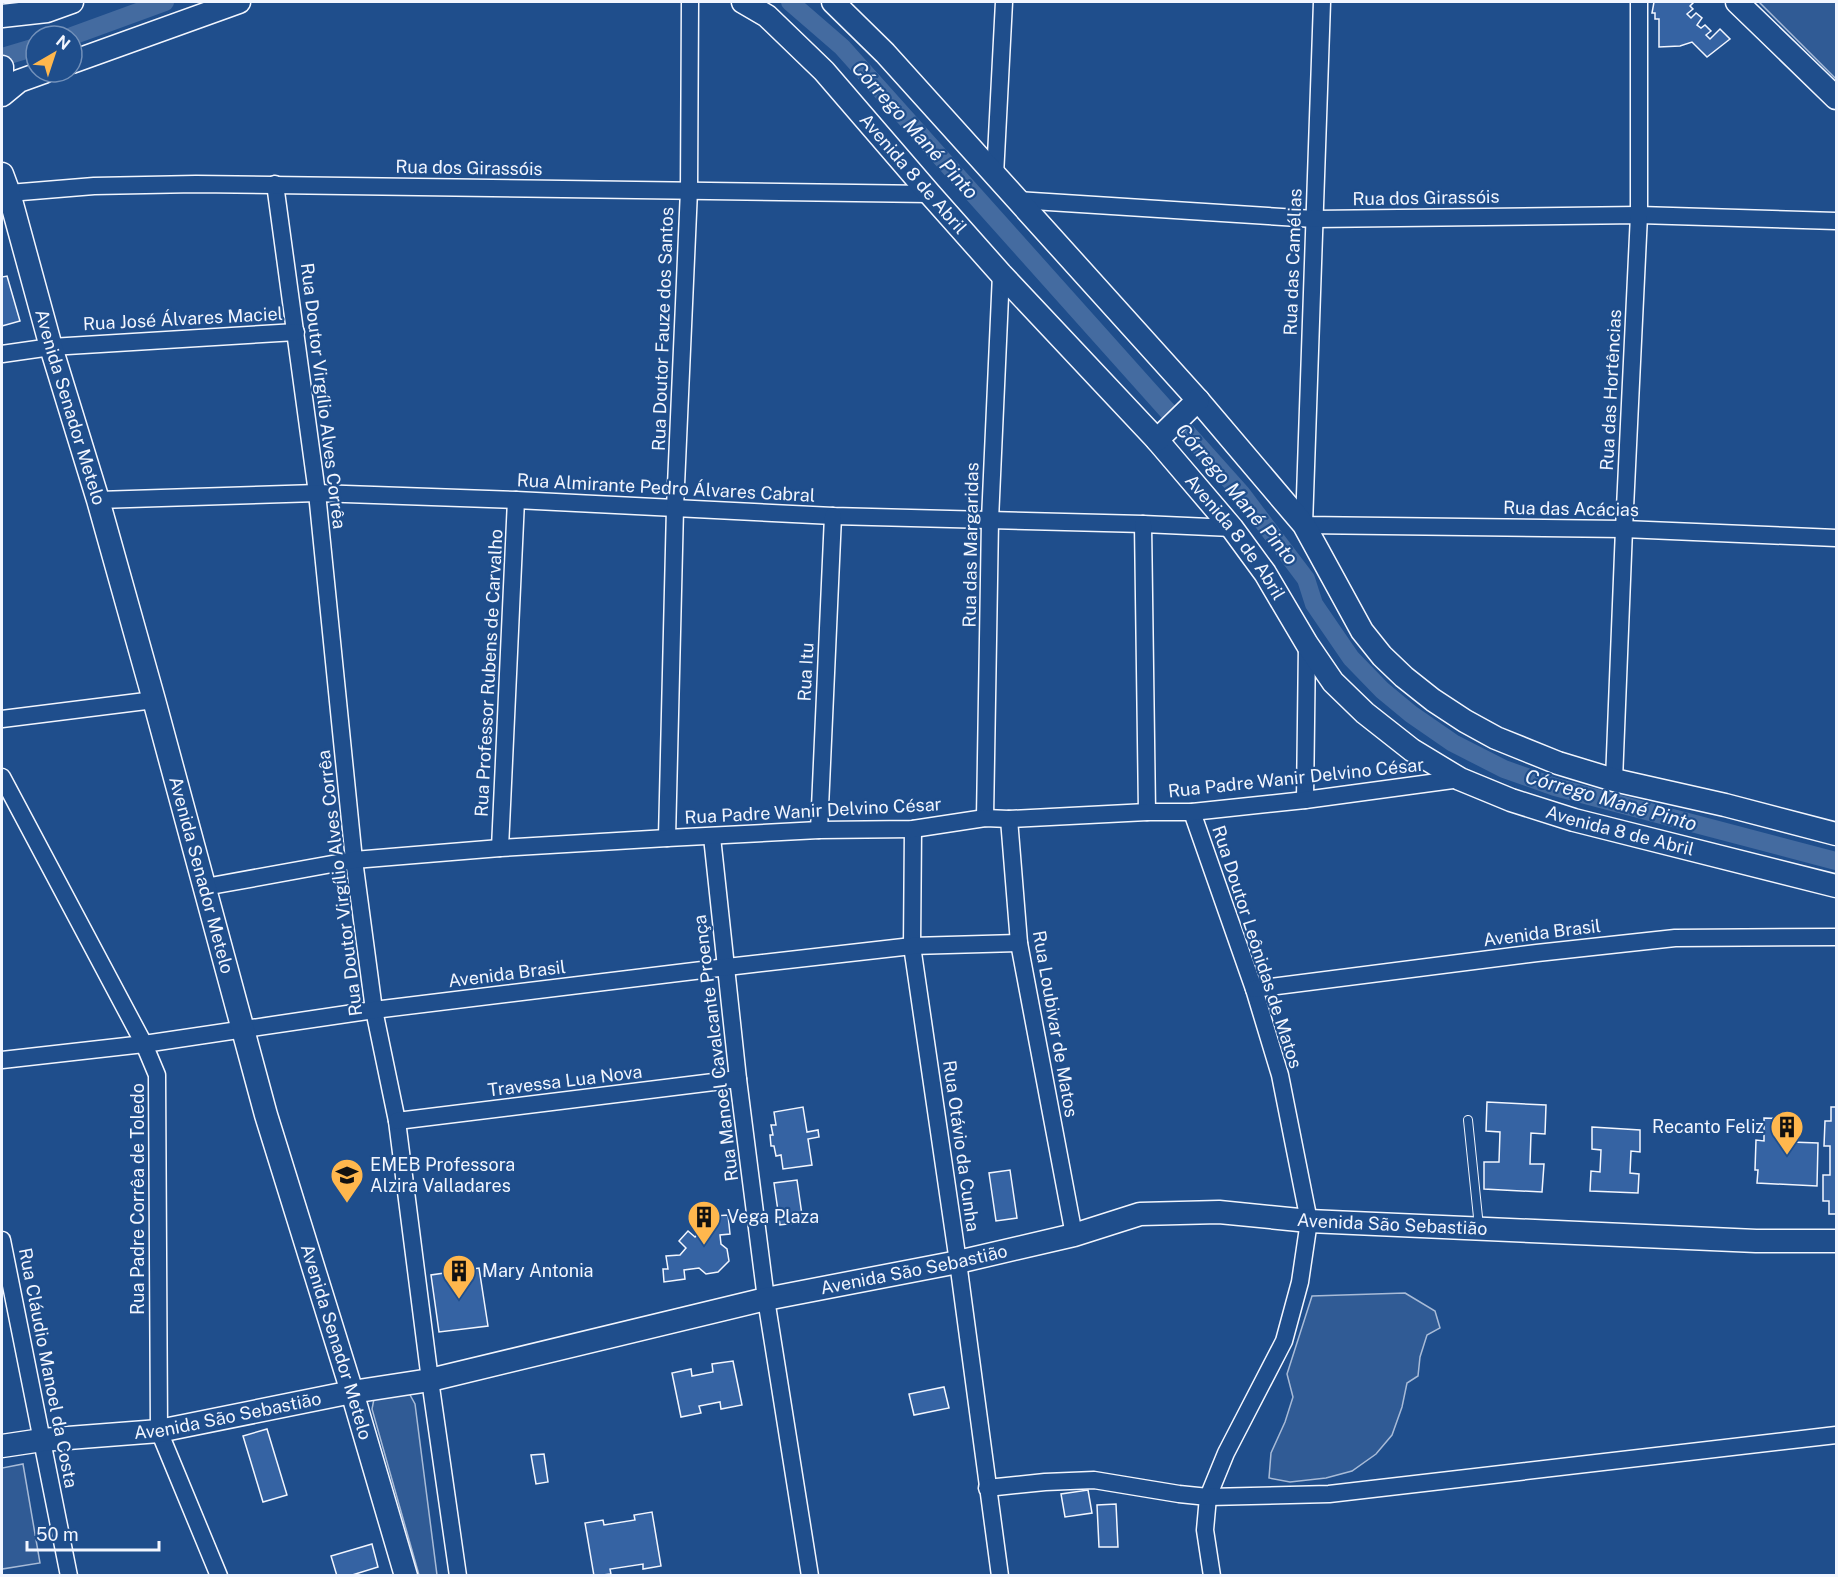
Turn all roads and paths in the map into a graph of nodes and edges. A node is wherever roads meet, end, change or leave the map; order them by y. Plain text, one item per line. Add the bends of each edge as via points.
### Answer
1 (72, 2) edge
2 (239, 2) edge
3 (690, 2) edge
4 (743, 2) edge
5 (833, 2) edge
6 (1004, 2) edge
7 (1322, 2) edge
8 (1639, 2) edge
9 (1737, 2) edge
10 (47, 6) edge
11 (2, 17) edge
12 (84, 58) edge
13 (24, 79) edge
14 (2, 82) edge
15 (1836, 98) edge
16 (995, 175) junction
17 (5, 184) edge
18 (275, 184) junction
19 (689, 190) junction
20 (930, 194) junction
21 (1017, 201) junction
22 (1639, 215) junction
23 (1314, 219) junction
24 (1836, 221) edge
25 (1001, 274) junction
26 (296, 332) junction
27 (51, 346) junction
28 (2, 354) edge
29 (1193, 405) junction
30 (1163, 434) junction
31 (317, 493) junction
32 (98, 500) junction
33 (516, 500) junction
34 (675, 508) junction
35 (833, 516) junction
36 (990, 520) junction
37 (1143, 524) junction
38 (1304, 525) junction
39 (1232, 528) junction
40 (1624, 529) junction
41 (1836, 538) edge
42 (1306, 644) junction
43 (154, 700) junction
44 (2, 719) edge
45 (2, 777) edge
46 (1460, 779) junction
47 (1614, 780) junction
48 (1305, 800) junction
49 (1148, 812) junction
50 (1192, 812) junction
51 (986, 818) junction
52 (1009, 819) junction
53 (913, 829) junction
54 (819, 830) junction
55 (1836, 834) edge
56 (712, 837) junction
57 (667, 838) junction
58 (500, 848) junction
59 (354, 860) junction
60 (1836, 886) edge
61 (205, 887) junction
62 (1836, 937) edge
63 (1018, 943) junction
64 (912, 946) junction
65 (727, 967) junction
66 (1254, 989) junction
67 (374, 1010) junction
68 (243, 1029) junction
69 (144, 1044) junction
70 (2, 1060) edge
71 (738, 1079) junction
72 (1468, 1120) dead end
73 (397, 1121) junction
74 (1309, 1221) junction
75 (1479, 1229) junction
76 (1074, 1235) junction
77 (2, 1240) edge
78 (1836, 1241) edge
79 (958, 1262) junction
80 (766, 1299) junction
81 (430, 1380) junction
82 (352, 1392) junction
83 (159, 1431) junction
84 (1836, 1435) edge
85 (42, 1440) junction
86 (2, 1446) edge
87 (987, 1488) junction
88 (1208, 1497) junction
89 (69, 1575) edge
90 (219, 1575) edge
91 (406, 1575) edge
92 (458, 1575) edge
93 (810, 1575) edge
94 (1000, 1575) edge
95 (1212, 1575) edge

1 - 10 main road
2 - 12 main road
3 - 19 street, Rua Doutor Fauze dos Santos
4 - 20 main road, Avenida 8 de Abril via 767,16 824,71
5 - 16 main road via 885,53
6 - 16 street
7 - 23 street, Rua das Camélias
8 - 22 street, Rua das Hortências
9 - 15 main road
10 - 11 main road
13 - 14 main road
16 - 21 main road
17 - 18 street, Rua dos Girassóis
17 - 27 main road, Avenida Senador Metelo
18 - 19 street, Rua dos Girassóis
18 - 26 street, Rua Doutor Virgílio Alves Corrêa
19 - 20 street, Rua dos Girassóis
19 - 34 street, Rua Doutor Fauze dos Santos
20 - 25 main road, Avenida 8 de Abril
21 - 23 street, Rua dos Girassóis
21 - 29 main road
22 - 23 street, Rua dos Girassóis
22 - 24 street, Rua dos Girassóis
22 - 40 street, Rua das Hortências
23 - 38 street, Rua das Camélias
25 - 30 main road, Avenida 8 de Abril
25 - 36 street, Rua das Margaridas
26 - 27 street, Rua José Álvares Maciel
26 - 31 street, Rua Doutor Virgílio Alves Corrêa
27 - 28 street, Rua José Álvares Maciel
27 - 32 main road, Avenida Senador Metelo
29 - 30 main road
29 - 38 main road
30 - 39 main road, Avenida 8 de Abril
31 - 32 street, Rua Almirante Pedro Álvares Cabral
31 - 33 street, Rua Almirante Pedro Álvares Cabral
31 - 59 street, Rua Doutor Virgílio Alves Corrêa
32 - 43 main road, Avenida Senador Metelo
33 - 34 street, Rua Almirante Pedro Álvares Cabral
33 - 58 street, Rua Professor Rubens de Carvalho
34 - 35 street, Rua Almirante Pedro Álvares Cabral
34 - 57 street, Rua Doutor Fauze dos Santos
35 - 36 street, Rua Almirante Pedro Álvares Cabral
35 - 54 street, Rua Itu
36 - 37 street, Rua Almirante Pedro Álvares Cabral
36 - 51 street, Rua das Margaridas
37 - 39 street, Rua Almirante Pedro Álvares Cabral
37 - 49 street
38 - 40 street, Rua das Acácias
38 - 47 main road via 1362,632 1404,677 1433,700 1496,738
39 - 42 main road, Avenida 8 de Abril via 1265,573
40 - 41 street, Rua das Acácias
40 - 47 street, Rua das Hortências
42 - 46 main road, Avenida 8 de Abril via 1333,682 1365,713 1412,750
42 - 48 street
43 - 44 street
43 - 61 main road, Avenida Senador Metelo
45 - 69 street, Rua Padre Corrêa de Toledo
46 - 48 street, Rua Padre Wanir Delvino César
46 - 60 main road, Avenida 8 de Abril via 1574,820
47 - 55 main road
48 - 50 street, Rua Padre Wanir Delvino César
49 - 50 street, Rua Padre Wanir Delvino César
49 - 52 street, Rua Padre Wanir Delvino César
50 - 66 street, Rua Doutor Leônidas de Matos
51 - 52 street, Rua Padre Wanir Delvino César
51 - 53 street, Rua Padre Wanir Delvino César
52 - 63 street, Rua Loubivar de Matos
53 - 54 street, Rua Padre Wanir Delvino César
53 - 64 street, Rua Otávio da Cunha
54 - 56 street, Rua Padre Wanir Delvino César
56 - 57 street, Rua Padre Wanir Delvino César
56 - 65 street, Rua Manoel Cavalcante Proença
57 - 58 street, Rua Padre Wanir Delvino César
58 - 59 street, Rua Padre Wanir Delvino César
59 - 61 street, Rua Padre Wanir Delvino César
59 - 67 street, Rua Doutor Virgílio Alves Corrêa
61 - 68 main road, Avenida Senador Metelo
62 - 66 street, Avenida Brasil via 1675,938
63 - 64 street, Avenida Brasil
63 - 76 street, Rua Loubivar de Matos
64 - 65 street, Avenida Brasil
64 - 79 street, Rua Otávio da Cunha
65 - 67 street, Avenida Brasil
65 - 71 street, Rua Manoel Cavalcante Proença
66 - 74 street, Rua Doutor Leônidas de Matos via 1280,1076
67 - 68 street, Avenida Brasil
67 - 73 street, Rua Doutor Virgílio Alves Corrêa
68 - 69 street, Avenida Brasil
68 - 82 main road, Avenida Senador Metelo
69 - 70 street, Avenida Brasil
69 - 83 street, Rua Padre Corrêa de Toledo via 157,1075
71 - 73 street, Travessa Lua Nova
71 - 80 street, Rua Manoel Cavalcante Proença
72 - 75 lane
73 - 81 street, Rua Doutor Virgílio Alves Corrêa
74 - 75 main road, Avenida São Sebastião
74 - 76 main road, Avenida São Sebastião via 1220,1212 1140,1214
74 - 88 street, Rua Doutor Leônidas de Matos via 1300,1282 1284,1341 1226,1453
75 - 78 main road, Avenida São Sebastião
76 - 79 main road, Avenida São Sebastião
77 - 85 street, Rua Cláudio Manoel da Costa
79 - 80 main road, Avenida São Sebastião
79 - 87 street, Rua Otávio da Cunha
80 - 81 main road, Avenida São Sebastião
80 - 93 street, Rua Manoel Cavalcante Proença
81 - 82 main road, Avenida São Sebastião
81 - 92 street, Rua Doutor Virgílio Alves Corrêa
82 - 83 main road, Avenida São Sebastião
82 - 91 main road, Avenida Senador Metelo
83 - 85 main road, Avenida São Sebastião
83 - 90 street, Rua Padre Corrêa de Toledo
84 - 88 street via 1329,1494
85 - 86 main road, Avenida São Sebastião
85 - 89 street, Rua Cláudio Manoel da Costa
87 - 88 street via 1094,1479
87 - 94 street, Rua Otávio da Cunha
88 - 95 street, Rua Doutor Leônidas de Matos via 1205,1530

